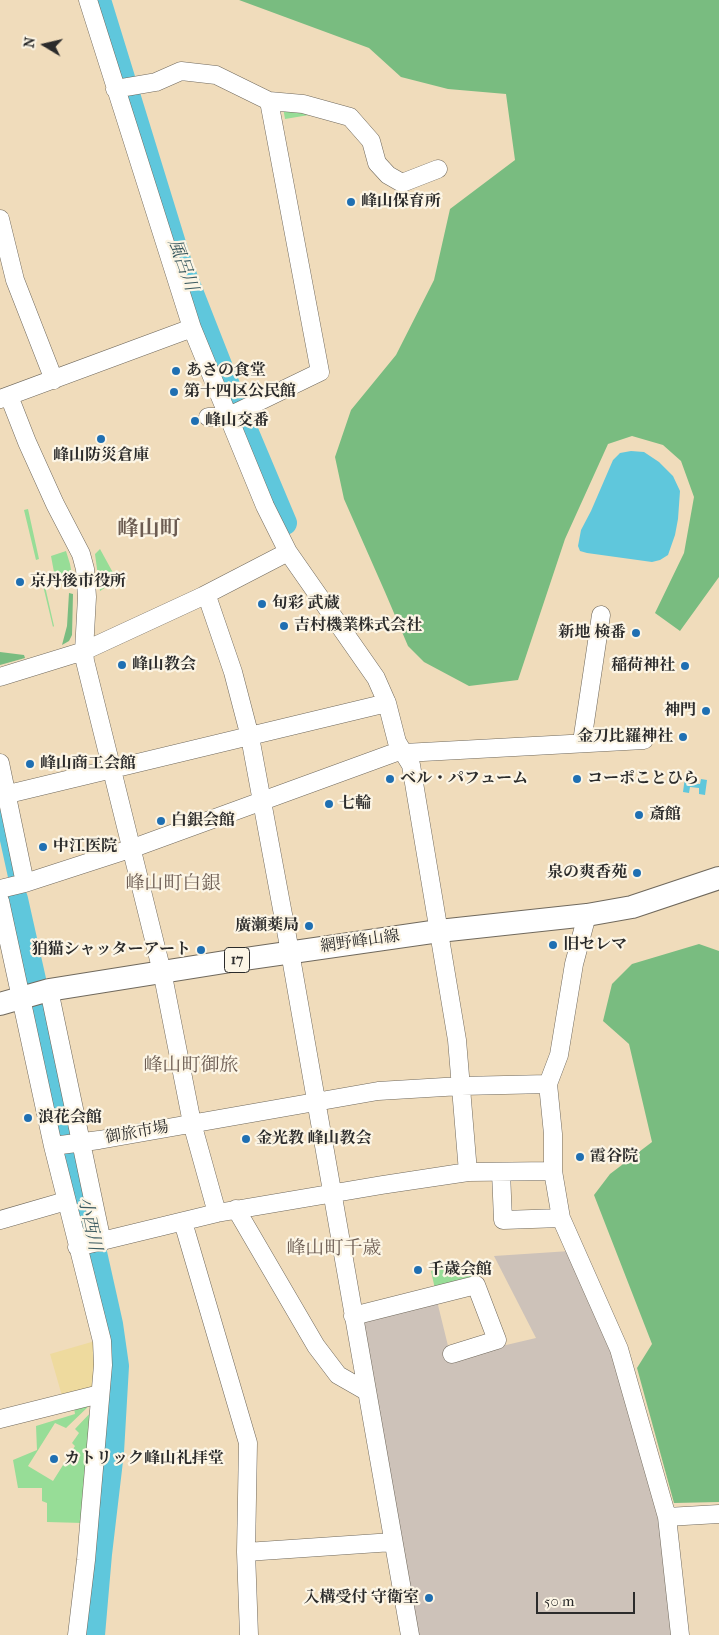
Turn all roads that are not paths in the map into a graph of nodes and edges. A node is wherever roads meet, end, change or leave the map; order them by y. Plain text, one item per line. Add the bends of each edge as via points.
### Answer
1 (88, 0) edge
2 (115, 89) junction
3 (269, 101) junction
4 (438, 168) dead end
5 (0, 219) edge
6 (192, 328) junction
7 (54, 380) junction
8 (5, 398) edge
9 (228, 414) junction
10 (208, 417) dead end
11 (288, 552) junction
12 (203, 596) junction
13 (601, 614) dead end
14 (84, 651) junction
15 (0, 678) edge
16 (387, 703) junction
17 (250, 737) junction
18 (644, 740) dead end
19 (582, 742) junction
20 (403, 751) junction
21 (0, 763) edge
22 (112, 770) junction
23 (4, 795) edge
24 (262, 800) junction
25 (132, 848) junction
26 (719, 878) edge
27 (11, 889) edge
28 (587, 915) junction
29 (435, 931) junction
30 (290, 952) junction
31 (162, 972) junction
32 (28, 996) edge
33 (548, 1084) junction
34 (461, 1086) junction
35 (316, 1101) junction
36 (192, 1124) junction
37 (80, 1142) junction
38 (57, 1146) junction
39 (553, 1171) junction
40 (468, 1172) junction
41 (501, 1172) junction
42 (332, 1193) junction
43 (66, 1201) junction
44 (236, 1209) junction
45 (217, 1213) junction
46 (561, 1218) junction
47 (0, 1220) edge
48 (184, 1222) junction
49 (91, 1244) junction
50 (353, 1316) junction
51 (452, 1354) dead end
52 (366, 1391) junction
53 (100, 1394) junction
54 (0, 1419) edge
55 (719, 1514) edge
56 (666, 1517) junction
57 (393, 1542) junction
58 (246, 1552) junction
59 (77, 1635) edge
60 (249, 1635) edge
61 (410, 1635) edge
62 (680, 1635) edge

1 - 2 street
2 - 3 street via 156,82 181,71 216,75
2 - 6 street
3 - 4 street via 303,104 350,117 371,141 377,163 402,183
3 - 9 street via 320,372
5 - 7 street via 14,280
6 - 7 street
6 - 9 street
7 - 8 street
8 - 14 street via 81,554 87,597
9 - 10 street
9 - 11 street via 265,506
11 - 12 street
11 - 16 street via 376,678
12 - 14 street
12 - 17 street via 209,602 233,672
13 - 19 street
14 - 15 street
14 - 22 street
16 - 17 street
16 - 20 street via 397,742
17 - 22 street
17 - 24 street
18 - 19 street
19 - 20 street
20 - 24 street
20 - 29 street via 410,765
21 - 23 street
22 - 23 street
22 - 25 street
23 - 27 street
24 - 25 street
24 - 30 street
25 - 27 street
25 - 31 street
26 - 28 main road, 網野峰山線 / 17 via 632,907
27 - 32 street
28 - 29 main road, 網野峰山線 / 17
28 - 33 street via 574,964 559,1055
29 - 30 main road, 網野峰山線 / 17
29 - 34 street via 458,1040
30 - 31 main road, 網野峰山線 / 17
30 - 35 street
31 - 32 main road, 網野峰山線 / 17
31 - 36 street
32 - 37 street
32 - 38 street
33 - 34 street, 御旅市場
33 - 39 street
34 - 35 street, 御旅市場 via 378,1091
34 - 40 street
35 - 36 street, 御旅市場
35 - 42 street
36 - 37 street, 御旅市場
36 - 45 street
37 - 38 street, 御旅市場
37 - 49 street
38 - 43 street
39 - 41 street
39 - 46 street
40 - 41 street
40 - 42 street
41 - 46 street via 503,1220
42 - 44 street
42 - 50 street
43 - 47 street
43 - 49 street
44 - 45 street
44 - 52 street via 316,1346 338,1375
45 - 48 street
46 - 56 street via 619,1349
48 - 49 street
48 - 58 street via 248,1443
49 - 53 street via 102,1341
50 - 51 street via 476,1285 497,1340
50 - 52 street
52 - 57 street
53 - 54 street
53 - 59 street
55 - 56 street
56 - 62 street
57 - 58 street
57 - 61 street
58 - 60 street

